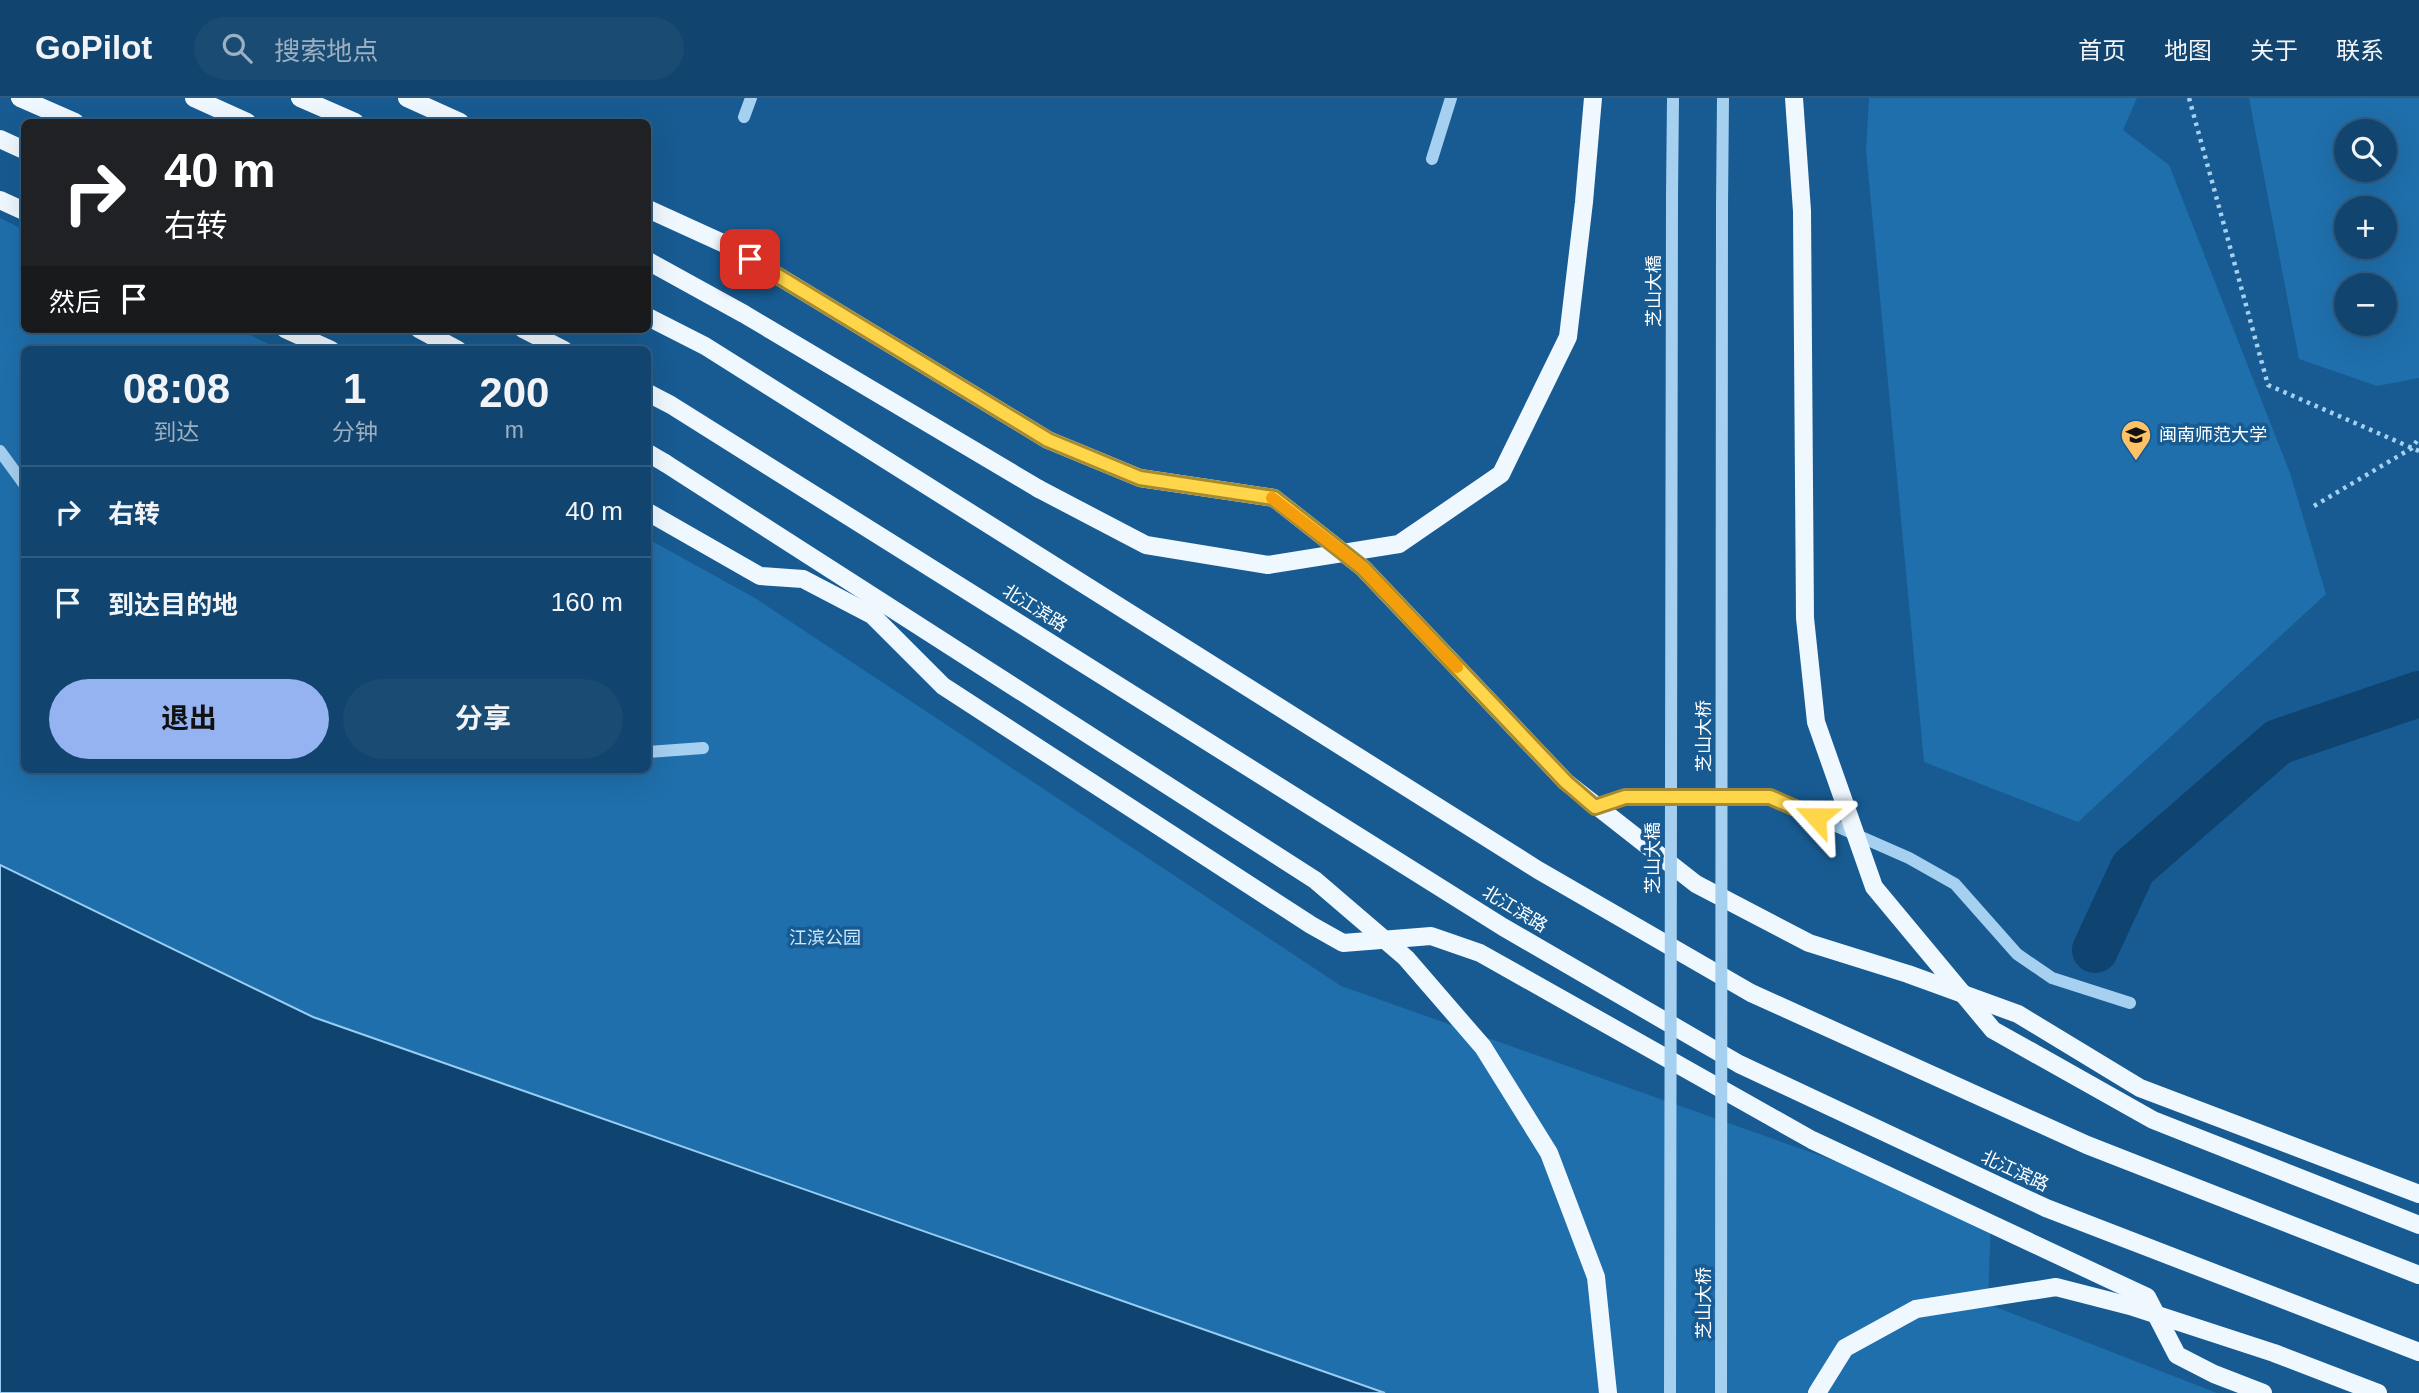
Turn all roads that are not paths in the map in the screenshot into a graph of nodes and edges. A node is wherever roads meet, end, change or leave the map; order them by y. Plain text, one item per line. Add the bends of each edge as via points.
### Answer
1 (20, 98) edge
2 (194, 98) edge
3 (300, 98) edge
4 (407, 98) edge
5 (751, 98) edge
6 (1451, 98) edge
7 (1593, 98) edge
8 (1673, 98) edge
9 (1723, 98) edge
10 (1794, 98) edge
11 (744, 117) dead end
12 (68, 119) edge
13 (240, 119) edge
14 (348, 119) edge
15 (453, 119) edge
16 (0, 139) edge
17 (21, 149) edge
18 (1432, 159) dead end
19 (0, 200) edge
20 (21, 210) edge
21 (651, 210) edge
22 (651, 263) edge
23 (651, 319) edge
24 (294, 333) edge
25 (426, 333) edge
26 (531, 333) edge
27 (322, 346) edge
28 (451, 346) edge
29 (556, 346) edge
30 (651, 395) edge
31 (0, 451) edge
32 (651, 455) edge
33 (21, 480) edge
34 (651, 514) edge
35 (703, 748) dead end
36 (651, 752) edge
37 (1595, 807) junction
38 (2130, 1003) dead end
39 (2419, 1194) edge
40 (2419, 1225) edge
41 (2419, 1275) edge
42 (2419, 1352) edge
43 (1608, 1393) edge
44 (1670, 1393) edge
45 (1721, 1393) edge
46 (1817, 1393) edge
47 (2263, 1393) edge
48 (2378, 1393) edge

1 - 12 main road
2 - 13 main road
3 - 14 main road
4 - 15 main road
5 - 11 street
6 - 18 street
7 - 22 main road, bridge via 1567,337 1501,474 1399,544 1268,565 1146,545 1039,489
8 - 44 street, 芝山大橋, bridge
9 - 45 street, 芝山大桥, bridge
10 - 40 main road, bridge via 1802,211 1805,618 1816,722 1874,887 1993,1030 2153,1120
16 - 17 main road
19 - 20 main road
21 - 37 main road via 727,245 1048,440 1140,478 1274,498 1363,568
23 - 41 main road via 705,346 1538,870 1751,993 2087,1144
24 - 27 main road
25 - 28 main road
26 - 29 main road
30 - 42 main road, 北江滨路 via 1503,927 1739,1064 2046,1209
31 - 33 street
32 - 43 main road, bridge via 1315,880 1406,958 1483,1046 1549,1153 1595,1277
34 - 47 main road via 761,576 803,579 872,615 943,687 1343,943 1431,936 1480,953 1812,1140 2147,1297 2177,1355
35 - 36 street
37 - 38 street via 1625,797 1770,797 1909,858 1955,884 2017,954 2052,978
37 - 39 main road via 1696,884 1809,943 2018,1014 2140,1088
46 - 48 main road, bridge via 1845,1348 1916,1309 2056,1287 2274,1353

